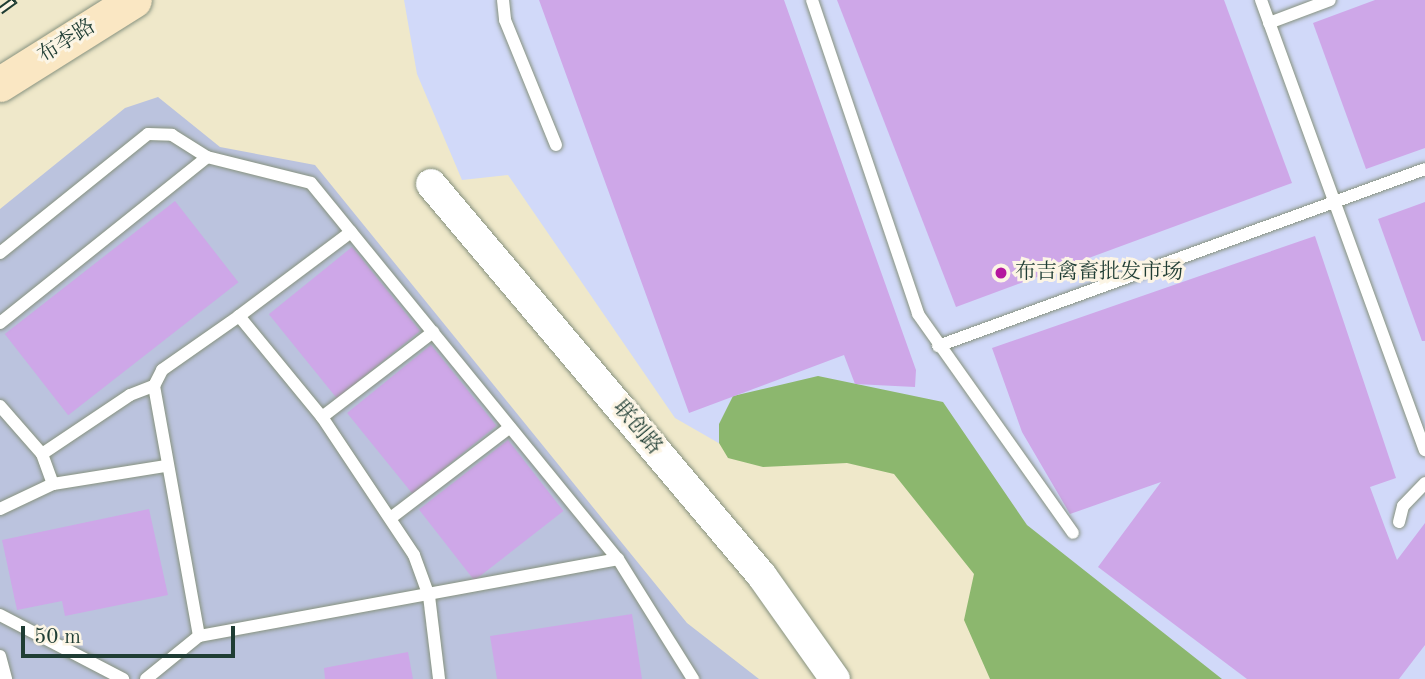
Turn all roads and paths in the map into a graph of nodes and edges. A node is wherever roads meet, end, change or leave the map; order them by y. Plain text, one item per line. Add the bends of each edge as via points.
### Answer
1 (134, 0) edge
2 (503, 0) edge
3 (812, 0) edge
4 (1261, 0) edge
5 (1330, 0) edge
6 (1269, 23) junction
7 (0, 84) edge
8 (556, 145) dead end
9 (206, 157) junction
10 (1425, 169) edge
11 (431, 184) dead end
12 (1334, 201) junction
13 (351, 232) junction
14 (0, 253) edge
15 (239, 316) junction
16 (0, 323) edge
17 (433, 332) junction
18 (938, 346) junction
19 (155, 386) junction
20 (0, 406) edge
21 (321, 417) junction
22 (510, 427) junction
23 (1425, 450) edge
24 (42, 454) junction
25 (165, 466) junction
26 (1425, 483) edge
27 (53, 484) junction
28 (0, 509) edge
29 (392, 517) junction
30 (1399, 523) dead end
31 (1073, 533) dead end
32 (618, 559) junction
33 (429, 596) junction
34 (0, 615) edge
35 (199, 636) junction
36 (0, 656) edge
37 (6, 679) edge
38 (123, 679) edge
39 (146, 679) edge
40 (439, 679) edge
41 (693, 679) edge
42 (835, 679) edge

1 - 7 main road, 布李路
2 - 8 lane via 505,20
3 - 18 lane via 918,314
4 - 6 lane
5 - 6 lane
6 - 12 lane
9 - 13 lane via 311,183
9 - 14 lane via 172,135 148,134
9 - 16 lane
10 - 12 lane
11 - 42 street, 联创路 via 762,576
12 - 18 lane
12 - 23 lane
13 - 15 lane
13 - 17 lane
15 - 19 lane via 162,369
15 - 21 lane
17 - 21 lane
17 - 22 lane
18 - 31 lane
19 - 24 lane via 130,395
19 - 25 lane
20 - 24 lane
21 - 29 lane
22 - 29 lane
22 - 32 lane
24 - 27 lane
25 - 27 lane
25 - 35 lane
26 - 30 lane via 1402,506
27 - 28 lane
29 - 33 lane
32 - 33 lane
32 - 41 lane
33 - 35 lane
33 - 40 lane
34 - 38 lane
35 - 39 lane
36 - 37 lane

